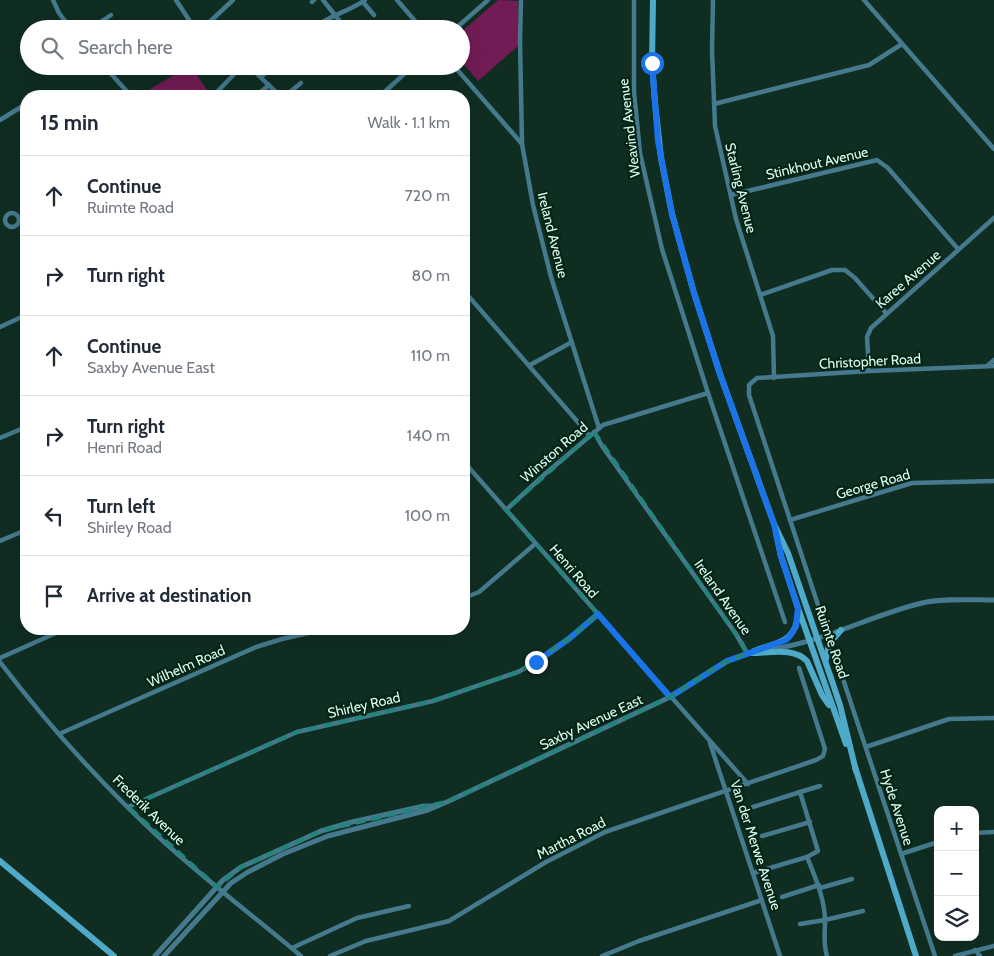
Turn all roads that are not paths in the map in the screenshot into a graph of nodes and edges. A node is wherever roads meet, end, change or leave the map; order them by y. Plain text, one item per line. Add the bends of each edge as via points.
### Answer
1 (53, 0) edge
2 (176, 0) edge
3 (234, 0) edge
4 (323, 0) edge
5 (397, 0) edge
6 (488, 0) edge
7 (521, 0) edge
8 (634, 0) edge
9 (653, 0) edge
10 (713, 0) edge
11 (864, 0) edge
12 (364, 1) edge
13 (111, 15) dead end
14 (335, 15) junction
15 (374, 15) dead end
16 (64, 20) edge
17 (104, 20) edge
18 (189, 20) edge
19 (212, 20) edge
20 (323, 20) edge
21 (339, 20) edge
22 (414, 20) edge
23 (465, 20) edge
24 (902, 44) junction
25 (112, 75) edge
26 (233, 75) edge
27 (403, 75) edge
28 (462, 75) edge
29 (261, 77) edge
30 (301, 83) dead end
31 (269, 84) junction
32 (126, 90) edge
33 (218, 90) edge
34 (262, 90) edge
35 (274, 90) edge
36 (292, 90) edge
37 (387, 90) edge
38 (714, 104) junction
39 (20, 108) edge
40 (0, 120) edge
41 (522, 144) junction
42 (994, 148) edge
43 (731, 195) junction
44 (19, 218) joint
45 (994, 218) edge
46 (6, 223) junction
47 (0, 225) edge
48 (958, 249) junction
49 (760, 295) junction
50 (470, 298) edge
51 (886, 313) junction
52 (20, 318) edge
53 (0, 327) edge
54 (572, 342) junction
55 (994, 360) edge
56 (530, 365) junction
57 (987, 366) junction
58 (994, 366) edge
59 (869, 371) junction
60 (774, 378) junction
61 (708, 392) junction
62 (599, 428) junction
63 (20, 430) edge
64 (592, 434) junction
65 (0, 438) edge
66 (470, 470) edge
67 (994, 481) edge
68 (506, 510) junction
69 (790, 520) junction
70 (774, 524) junction
71 (20, 533) edge
72 (0, 541) edge
73 (536, 544) junction
74 (470, 596) edge
75 (994, 600) edge
76 (798, 608) junction
77 (820, 610) dead end
78 (598, 614) junction
79 (784, 622) dead end
80 (841, 630) junction
81 (52, 635) edge
82 (300, 635) edge
83 (818, 638) junction
84 (810, 642) junction
85 (749, 653) junction
86 (0, 660) edge
87 (838, 664) dead end
88 (799, 668) dead end
89 (827, 669) junction
90 (670, 697) junction
91 (832, 707) junction
92 (994, 718) edge
93 (59, 734) junction
94 (710, 742) junction
95 (866, 747) junction
96 (856, 771) junction
97 (748, 784) junction
98 (820, 786) dead end
99 (725, 791) junction
100 (800, 792) junction
101 (437, 806) junction
102 (128, 807) junction
103 (752, 807) dead end
104 (810, 822) junction
105 (994, 832) edge
106 (979, 833) edge
107 (762, 836) dead end
108 (934, 843) edge
109 (901, 854) junction
110 (808, 857) junction
111 (0, 861) edge
112 (753, 873) junction
113 (852, 879) dead end
114 (217, 887) junction
115 (819, 887) junction
116 (223, 891) junction
117 (782, 897) dead end
118 (762, 900) junction
119 (409, 906) dead end
120 (863, 911) dead end
121 (825, 920) junction
122 (800, 924) dead end
123 (994, 946) edge
124 (292, 948) junction
125 (975, 950) junction
126 (114, 956) edge
127 (155, 956) edge
128 (164, 956) edge
129 (302, 956) edge
130 (330, 956) edge
131 (602, 956) edge
132 (780, 956) edge
133 (827, 956) edge
134 (916, 956) edge
135 (935, 956) edge
136 (955, 956) edge
137 (980, 956) edge

1 - 16 street
2 - 18 street
3 - 19 street
4 - 14 street
5 - 22 street
6 - 23 street
7 - 41 street, Ireland Avenue
8 - 61 street, Weavind Avenue via 634,92 640,153 662,249
9 - 70 main road, Ruimte Road via 655,103 672,214 714,356
10 - 38 street, Starling Avenue
11 - 24 street
12 - 14 street
12 - 15 street
13 - 17 street
14 - 20 street
14 - 21 street
24 - 38 street via 869,65
24 - 42 street
25 - 32 street
26 - 33 street
27 - 37 street
28 - 41 street
29 - 31 street
30 - 36 street
31 - 34 street
31 - 35 street
38 - 43 street, Starling Avenue via 719,148
39 - 40 street
41 - 54 street, Ireland Avenue via 551,277
43 - 48 street, Stinkhout Avenue via 877,160 888,168
43 - 49 street, Starling Avenue
44 - 46 street via 15,226
44 - 46 street via 10,214 6,216
45 - 48 street, Karee Avenue
46 - 47 street
48 - 51 street, Karee Avenue
49 - 51 street via 832,270 845,270
49 - 60 street, Starling Avenue via 772,336
50 - 56 street, Ireland Avenue
51 - 59 street, Karee Avenue via 868,332
52 - 53 street
54 - 56 street
54 - 62 street, Ireland Avenue
55 - 57 street
56 - 64 street, Ireland Avenue
57 - 58 street, Christopher Road
57 - 59 street, Christopher Road
59 - 60 street, Christopher Road
60 - 69 street, Christopher Road via 757,378 749,384 749,395
61 - 62 street, Winston Road
61 - 79 street, Weavind Avenue
62 - 64 street, Winston Road
63 - 65 street
64 - 68 street, Winston Road
64 - 85 street, Ireland Avenue
66 - 68 street, Henri Road
67 - 69 street, George Road via 912,483
68 - 73 street, Henri Road
69 - 77 street
70 - 76 main road, Ruimte Road
70 - 83 main road, Ruimte Road via 788,552
71 - 72 street
73 - 74 street via 479,592
73 - 78 street, Henri Road
75 - 80 street, Saxby Avenue East via 923,603
76 - 84 main road, Ruimte Road
76 - 85 main road via 798,620 790,636
78 - 90 street, Henri Road
78 - 102 street, Shirley Road via 557,648 518,672 433,701 297,732
80 - 83 street, Saxby Avenue East
80 - 89 main road via 829,644
81 - 86 street
82 - 93 street, Wilhelm Road via 256,647
83 - 84 street, Saxby Avenue East
83 - 89 main road, Ruimte Road
84 - 85 street, Saxby Avenue East
84 - 91 main road, Ruimte Road
85 - 90 street, Saxby Avenue East via 716,667
85 - 91 main road via 791,652 800,655 807,661 822,695
86 - 93 street, Frederik Avenue
87 - 95 street, Hyde Avenue
88 - 97 street, Martha Road via 825,749 823,756
89 - 96 main road, Ruimte Road via 840,705
90 - 94 street, Henri Road
90 - 101 street, Saxby Avenue East
91 - 96 main road, Ruimte Road
92 - 95 street via 949,719
93 - 102 street, Frederik Avenue
94 - 97 street, Henri Road
94 - 99 street, Van der Merwe Avenue
95 - 109 street, Hyde Avenue
96 - 134 main road, Ruimte Road
97 - 99 street, Martha Road
98 - 100 street
99 - 112 street, Van der Merwe Avenue
99 - 130 street, Martha Road via 587,840 449,921 366,941
100 - 103 street
100 - 104 street
101 - 114 street, Saxby Avenue East via 424,806 321,831 241,867
101 - 116 street, Saxby Avenue East via 316,841 248,872
102 - 114 street, Frederik Avenue
104 - 107 street
104 - 110 street via 818,851
105 - 106 street
108 - 109 street
109 - 135 street, Hyde Avenue
110 - 112 street
110 - 115 street
111 - 126 main road
112 - 118 street, Van der Merwe Avenue
113 - 115 street
114 - 116 street, Frederik Avenue
114 - 127 street, Saxby Avenue East
115 - 117 street
115 - 121 street
116 - 124 street, Frederik Avenue
116 - 128 street, Saxby Avenue East
118 - 131 street
118 - 132 street, Van der Merwe Avenue
119 - 124 street via 357,918
120 - 121 street
121 - 122 street
121 - 133 street
123 - 125 street
124 - 129 street, Frederik Avenue
125 - 136 street
125 - 137 street

